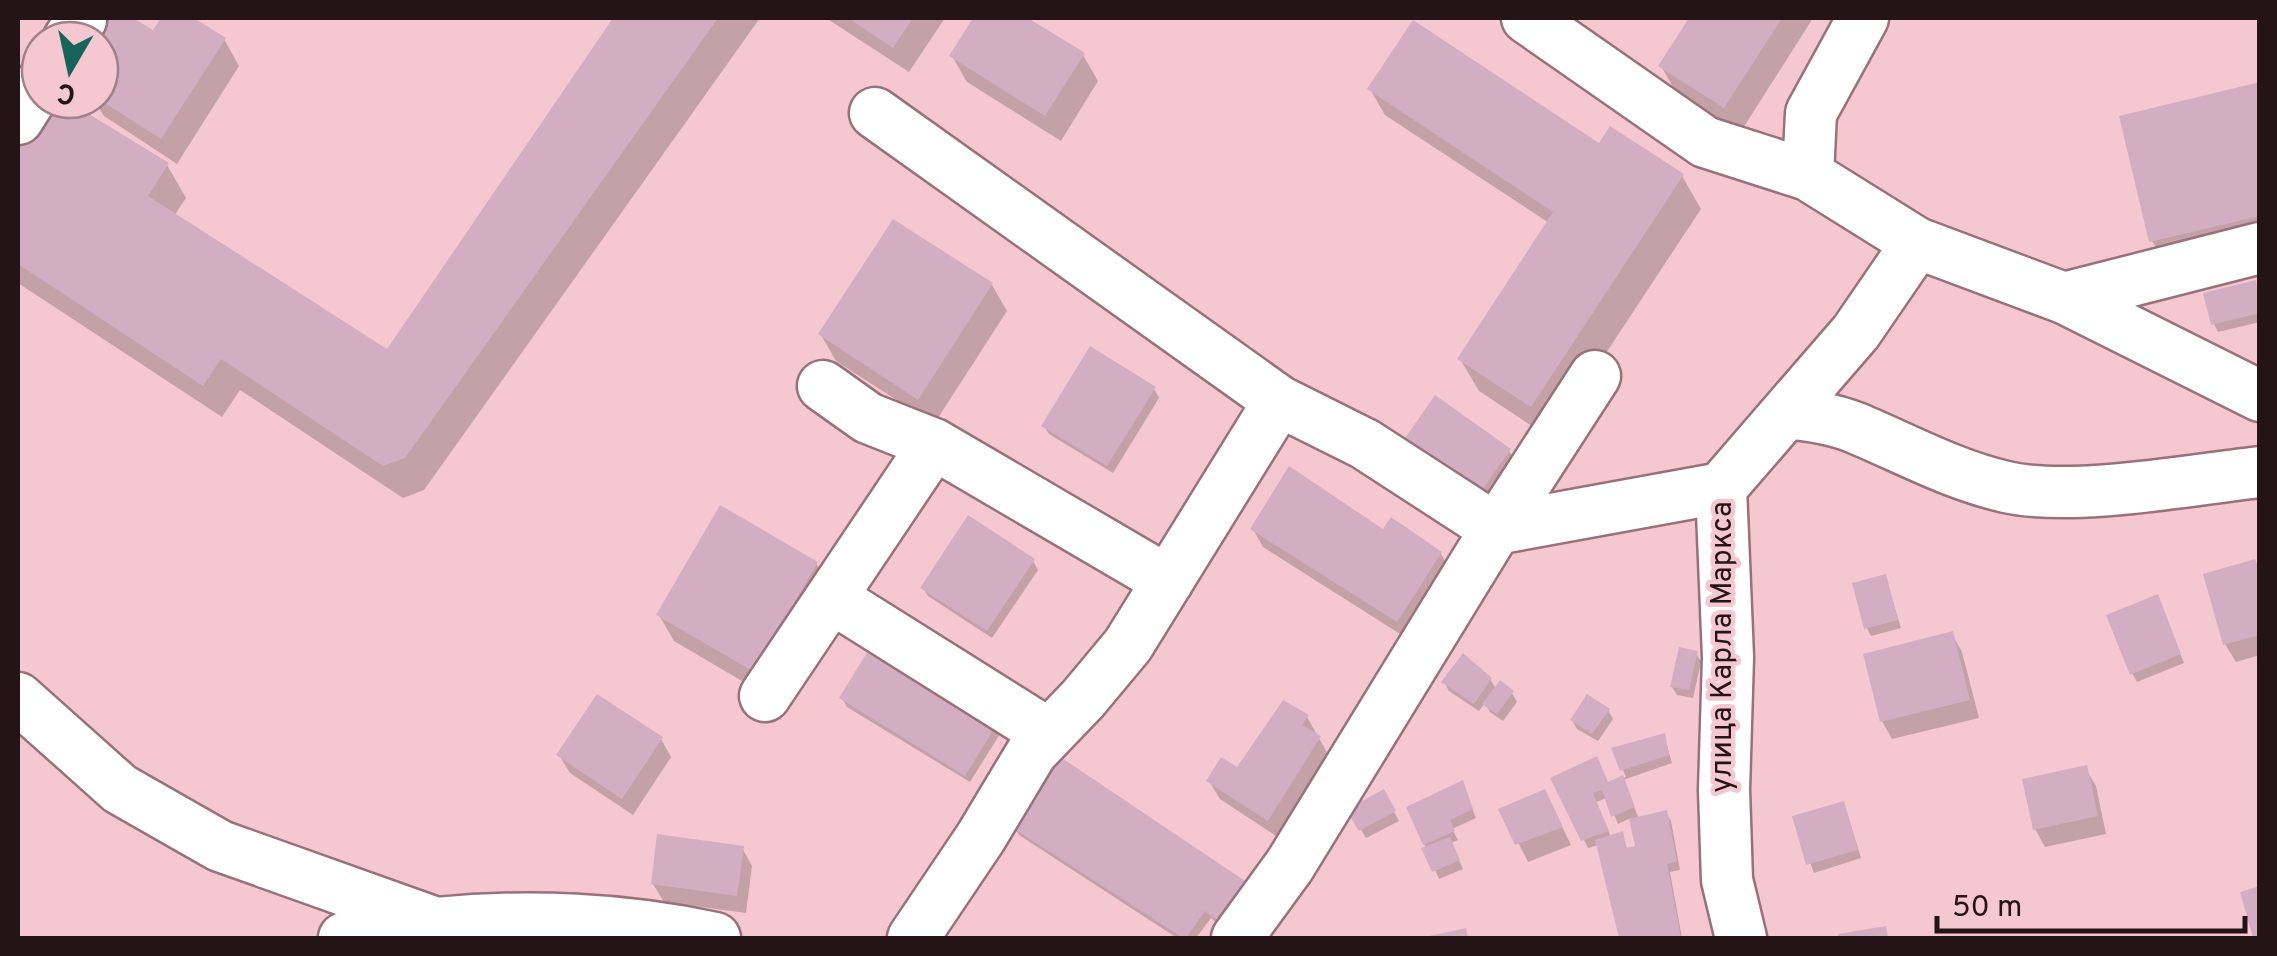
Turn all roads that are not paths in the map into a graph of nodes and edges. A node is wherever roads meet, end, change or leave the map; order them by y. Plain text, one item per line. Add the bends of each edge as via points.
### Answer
1 (1527, 18) edge
2 (1863, 18) edge
3 (874, 113) dead end
4 (1808, 175) junction
5 (1918, 243) junction
6 (2260, 248) edge
7 (2064, 298) junction
8 (1595, 376) dead end
9 (822, 386) dead end
10 (2260, 396) edge
11 (1279, 401) junction
12 (1788, 412) junction
13 (934, 444) junction
14 (2260, 472) edge
15 (1721, 488) junction
16 (1496, 529) junction
17 (1168, 581) junction
18 (832, 598) junction
19 (765, 696) dead end
20 (18, 698) edge
21 (1047, 733) junction
22 (436, 923) junction
23 (344, 938) edge
24 (716, 938) edge
25 (913, 938) edge
26 (1238, 938) edge
27 (1741, 938) edge

1 - 4 street via 1705,142
2 - 4 street via 1811,113
3 - 11 street
4 - 5 street
5 - 7 street
5 - 12 street, улица Карла Маркса via 1856,332
6 - 7 street
7 - 10 street
8 - 16 street
9 - 13 street via 868,418
11 - 16 street via 1366,444
11 - 17 street
12 - 14 street via 1855,427 1934,464 2008,488 2096,489
12 - 15 street, улица Карла Маркса
13 - 17 street
13 - 18 street
15 - 16 street
15 - 27 street, улица Карла Маркса via 1727,880
16 - 26 street via 1290,865
17 - 21 street via 1128,646
18 - 19 street
18 - 21 street
20 - 22 street via 120,789 220,846
21 - 25 street
22 - 23 street
22 - 24 street via 553,919

